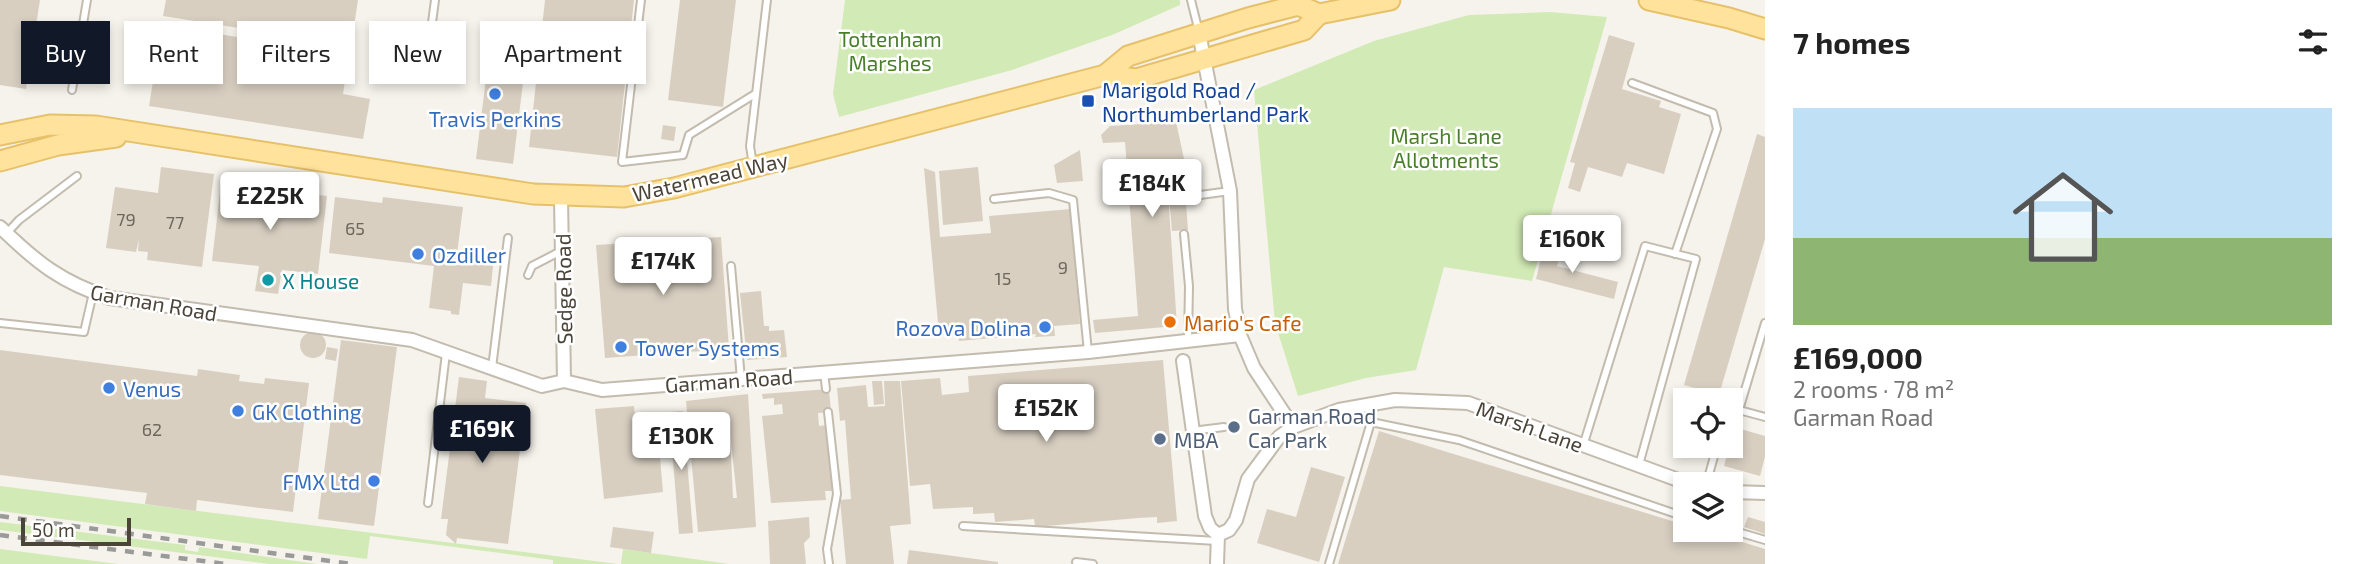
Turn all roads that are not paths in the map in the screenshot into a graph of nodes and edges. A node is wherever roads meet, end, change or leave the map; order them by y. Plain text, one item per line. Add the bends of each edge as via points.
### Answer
1 (87, 0) edge
2 (435, 0) edge
3 (641, 0) edge
4 (767, 0) edge
5 (1191, 0) edge
6 (1390, 0) edge
7 (1649, 0) edge
8 (1319, 14) junction
9 (432, 21) edge
10 (1765, 29) edge
11 (1199, 33) junction
12 (1205, 58) junction
13 (1105, 75) junction
14 (1632, 83) dead end
15 (72, 90) dead end
16 (755, 94) junction
17 (0, 135) edge
18 (142, 135) junction
19 (0, 161) edge
20 (754, 167) junction
21 (77, 176) dead end
22 (1230, 191) junction
23 (1193, 196) dead end
24 (561, 197) junction
25 (994, 199) dead end
26 (3, 230) edge
27 (1184, 234) dead end
28 (508, 237) dead end
29 (563, 250) junction
30 (1675, 254) junction
31 (731, 266) dead end
32 (528, 275) dead end
33 (93, 293) junction
34 (0, 323) edge
35 (1765, 323) edge
36 (1240, 335) junction
37 (1188, 340) junction
38 (1088, 352) junction
39 (446, 353) junction
40 (1183, 360) dead end
41 (491, 370) junction
42 (824, 372) junction
43 (741, 379) junction
44 (564, 381) junction
45 (826, 389) dead end
46 (1743, 397) edge
47 (1743, 411) edge
48 (828, 412) dead end
49 (1765, 417) edge
50 (1224, 427) dead end
51 (1293, 427) junction
52 (1192, 431) junction
53 (1583, 446) junction
54 (1639, 467) junction
55 (1673, 479) edge
56 (1743, 492) edge
57 (1765, 492) edge
58 (428, 503) dead end
59 (1673, 513) edge
60 (963, 526) dead end
61 (1743, 534) edge
62 (1218, 538) junction
63 (1765, 540) edge
64 (1076, 562) edge
65 (828, 564) edge
66 (1093, 564) edge
67 (1217, 564) edge
68 (1329, 564) edge

1 - 15 lane
2 - 9 lane
3 - 16 lane via 622,162 683,155 689,135
4 - 16 lane
5 - 11 lane
6 - 8 main road, Watermead Way
7 - 10 main road
8 - 11 main road, Watermead Way via 1298,5
8 - 12 main road, Watermead Way via 1304,30
11 - 12 street
11 - 13 main road, Watermead Way via 1128,56
12 - 13 main road, Watermead Way via 1136,79
12 - 22 street
13 - 20 main road, Watermead Way
14 - 30 lane via 1713,113 1717,129
16 - 20 lane via 750,146
17 - 18 main road, Watermead Way via 73,125
18 - 19 main road, Watermead Way via 74,142
18 - 24 main road, Watermead Way
20 - 24 main road, Watermead Way via 624,197
21 - 26 lane
22 - 23 lane
22 - 36 street
24 - 29 street, Sedge Road
25 - 38 lane via 1049,193 1073,200
26 - 33 street, Garman Road via 41,267
27 - 37 lane
28 - 41 lane
29 - 32 lane via 532,266
29 - 44 street, Sedge Road
30 - 53 lane via 1645,246
30 - 54 lane via 1696,260
31 - 43 lane
33 - 34 lane via 84,332
33 - 39 street, Garman Road via 412,340
35 - 46 lane
36 - 37 street, Garman Road
36 - 51 street via 1254,368
37 - 38 street, Garman Road
38 - 42 street, Garman Road
39 - 41 street, Garman Road
39 - 58 lane
40 - 52 street
41 - 44 street, Garman Road via 542,386
42 - 43 street, Garman Road
42 - 45 lane
43 - 44 street, Garman Road via 602,390
47 - 49 lane
48 - 65 lane via 837,494
50 - 52 lane
51 - 53 street, Marsh Lane via 1358,405 1440,400 1486,408
51 - 62 street, Marsh Lane via 1260,459 1248,479 1236,520
52 - 62 street via 1205,516
53 - 54 street, Marsh Lane
54 - 55 street, Marsh Lane
56 - 57 street
59 - 68 lane via 1459,440 1371,422
60 - 62 lane
61 - 63 lane
62 - 67 street
64 - 66 lane

